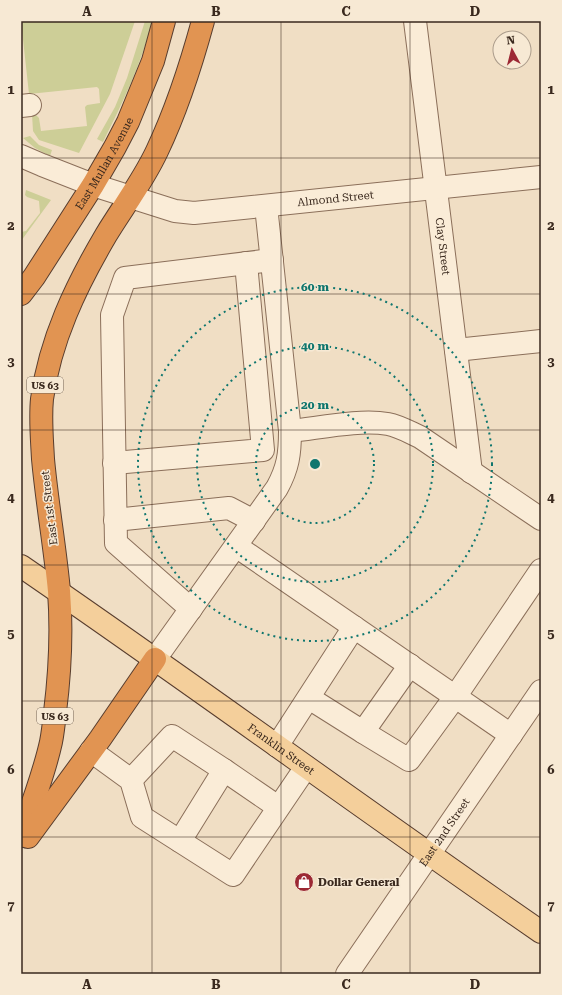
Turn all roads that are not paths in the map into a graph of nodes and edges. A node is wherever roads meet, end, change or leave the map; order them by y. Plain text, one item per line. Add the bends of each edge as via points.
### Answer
1 (164, 21) edge
2 (203, 21) edge
3 (415, 21) edge
4 (21, 156) edge
5 (541, 177) edge
6 (93, 185) junction
7 (436, 188) junction
8 (131, 196) junction
9 (266, 206) junction
10 (272, 260) junction
11 (246, 263) junction
12 (21, 294) edge
13 (541, 341) edge
14 (456, 350) junction
15 (290, 439) junction
16 (263, 450) junction
17 (114, 464) junction
18 (471, 472) junction
19 (538, 514) edge
20 (115, 520) junction
21 (254, 521) junction
22 (236, 546) junction
23 (21, 566) edge
24 (541, 570) edge
25 (59, 592) junction
26 (191, 608) junction
27 (354, 627) junction
28 (155, 659) junction
29 (410, 666) junction
30 (541, 691) edge
31 (454, 697) junction
32 (309, 698) junction
33 (363, 732) junction
34 (511, 735) junction
35 (277, 746) junction
36 (91, 751) junction
37 (306, 767) junction
38 (224, 770) junction
39 (131, 780) junction
40 (278, 807) junction
41 (21, 836) edge
42 (180, 841) junction
43 (21, 846) edge
44 (429, 855) junction
45 (541, 932) edge
46 (347, 974) edge

1 - 6 highway, East Mullan Avenue via 153,61 128,122
2 - 8 highway, US 63 via 189,71 174,111 157,152
3 - 7 street, Clay Street
4 - 6 street, Almond Street
5 - 7 street, Almond Street
6 - 8 street, Almond Street
6 - 12 highway, East Mullan Avenue
7 - 9 street, Almond Street
7 - 14 street, Clay Street
8 - 9 street, Almond Street via 175,211 194,213
8 - 25 highway, East 1st Street / US 63 via 106,235 67,310 56,337 42,399 41,429 45,486
9 - 10 street
10 - 11 street
10 - 15 street
11 - 16 street
11 - 17 street via 125,278 112,315
13 - 14 street
14 - 18 street, Clay Street
15 - 16 street
15 - 18 street via 358,423 389,424 420,436
15 - 21 street via 288,463 284,474
16 - 17 street
17 - 20 street
18 - 19 street
20 - 21 street via 229,508
20 - 26 street via 116,543
21 - 22 street
22 - 26 street
22 - 27 street
23 - 25 main road, Franklin Street
24 - 31 street
25 - 28 main road, Franklin Street
25 - 41 highway, East 1st Street / US 63 via 58,692 52,740
26 - 28 street
27 - 29 street
27 - 32 street
28 - 35 main road, Franklin Street
28 - 36 highway
29 - 31 street
29 - 33 street
30 - 34 street, East 2nd Street
31 - 33 street via 410,760
31 - 34 street
32 - 33 street
32 - 35 street
34 - 44 street, East 2nd Street
35 - 37 main road, Franklin Street
36 - 39 street
36 - 43 highway
37 - 40 street
37 - 44 main road, Franklin Street
38 - 39 street via 172,736
38 - 40 street
38 - 42 street
39 - 42 street via 142,816
40 - 42 street via 233,875
44 - 45 main road, Franklin Street
44 - 46 street, East 2nd Street

